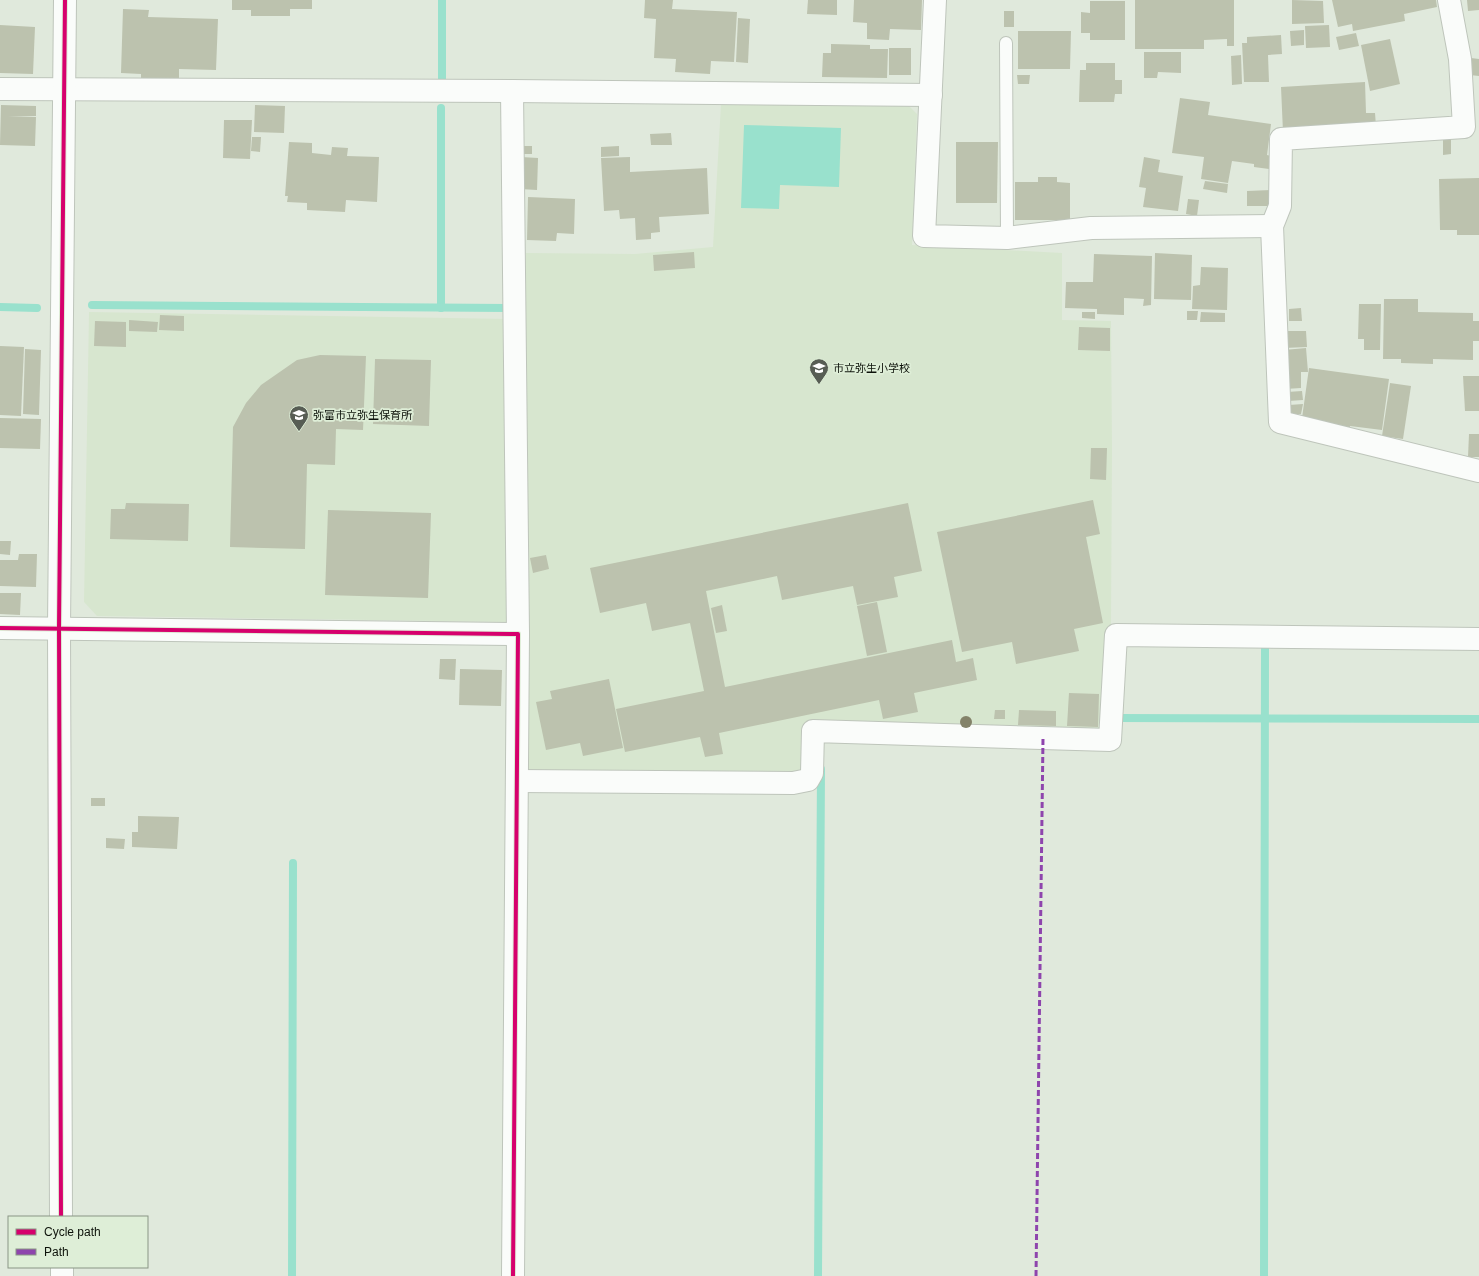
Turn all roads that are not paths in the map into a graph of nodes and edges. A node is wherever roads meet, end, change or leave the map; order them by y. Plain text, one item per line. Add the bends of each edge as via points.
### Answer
1 (65, 0) edge
2 (935, 0) edge
3 (1449, 0) edge
4 (1006, 43) dead end
5 (0, 88) edge
6 (65, 89) junction
7 (512, 91) junction
8 (931, 95) junction
9 (1471, 127) edge
10 (1272, 226) junction
11 (1007, 238) junction
12 (1479, 471) edge
13 (0, 628) edge
14 (59, 628) junction
15 (518, 634) junction
16 (1479, 639) edge
17 (517, 782) junction
18 (61, 1216) edge
19 (513, 1276) edge

1 - 6 street
2 - 8 street
3 - 9 street
4 - 11 lane
5 - 6 street
6 - 7 street
6 - 14 street
7 - 8 street
7 - 15 street
8 - 11 street via 924,236
9 - 10 street via 1281,139 1280,206
10 - 11 street via 1091,228
10 - 12 street via 1280,422
13 - 14 street
14 - 15 street
14 - 18 street
15 - 17 street
16 - 17 street via 1116,635 1110,740 813,731 812,773 808,780 793,784
17 - 19 street

